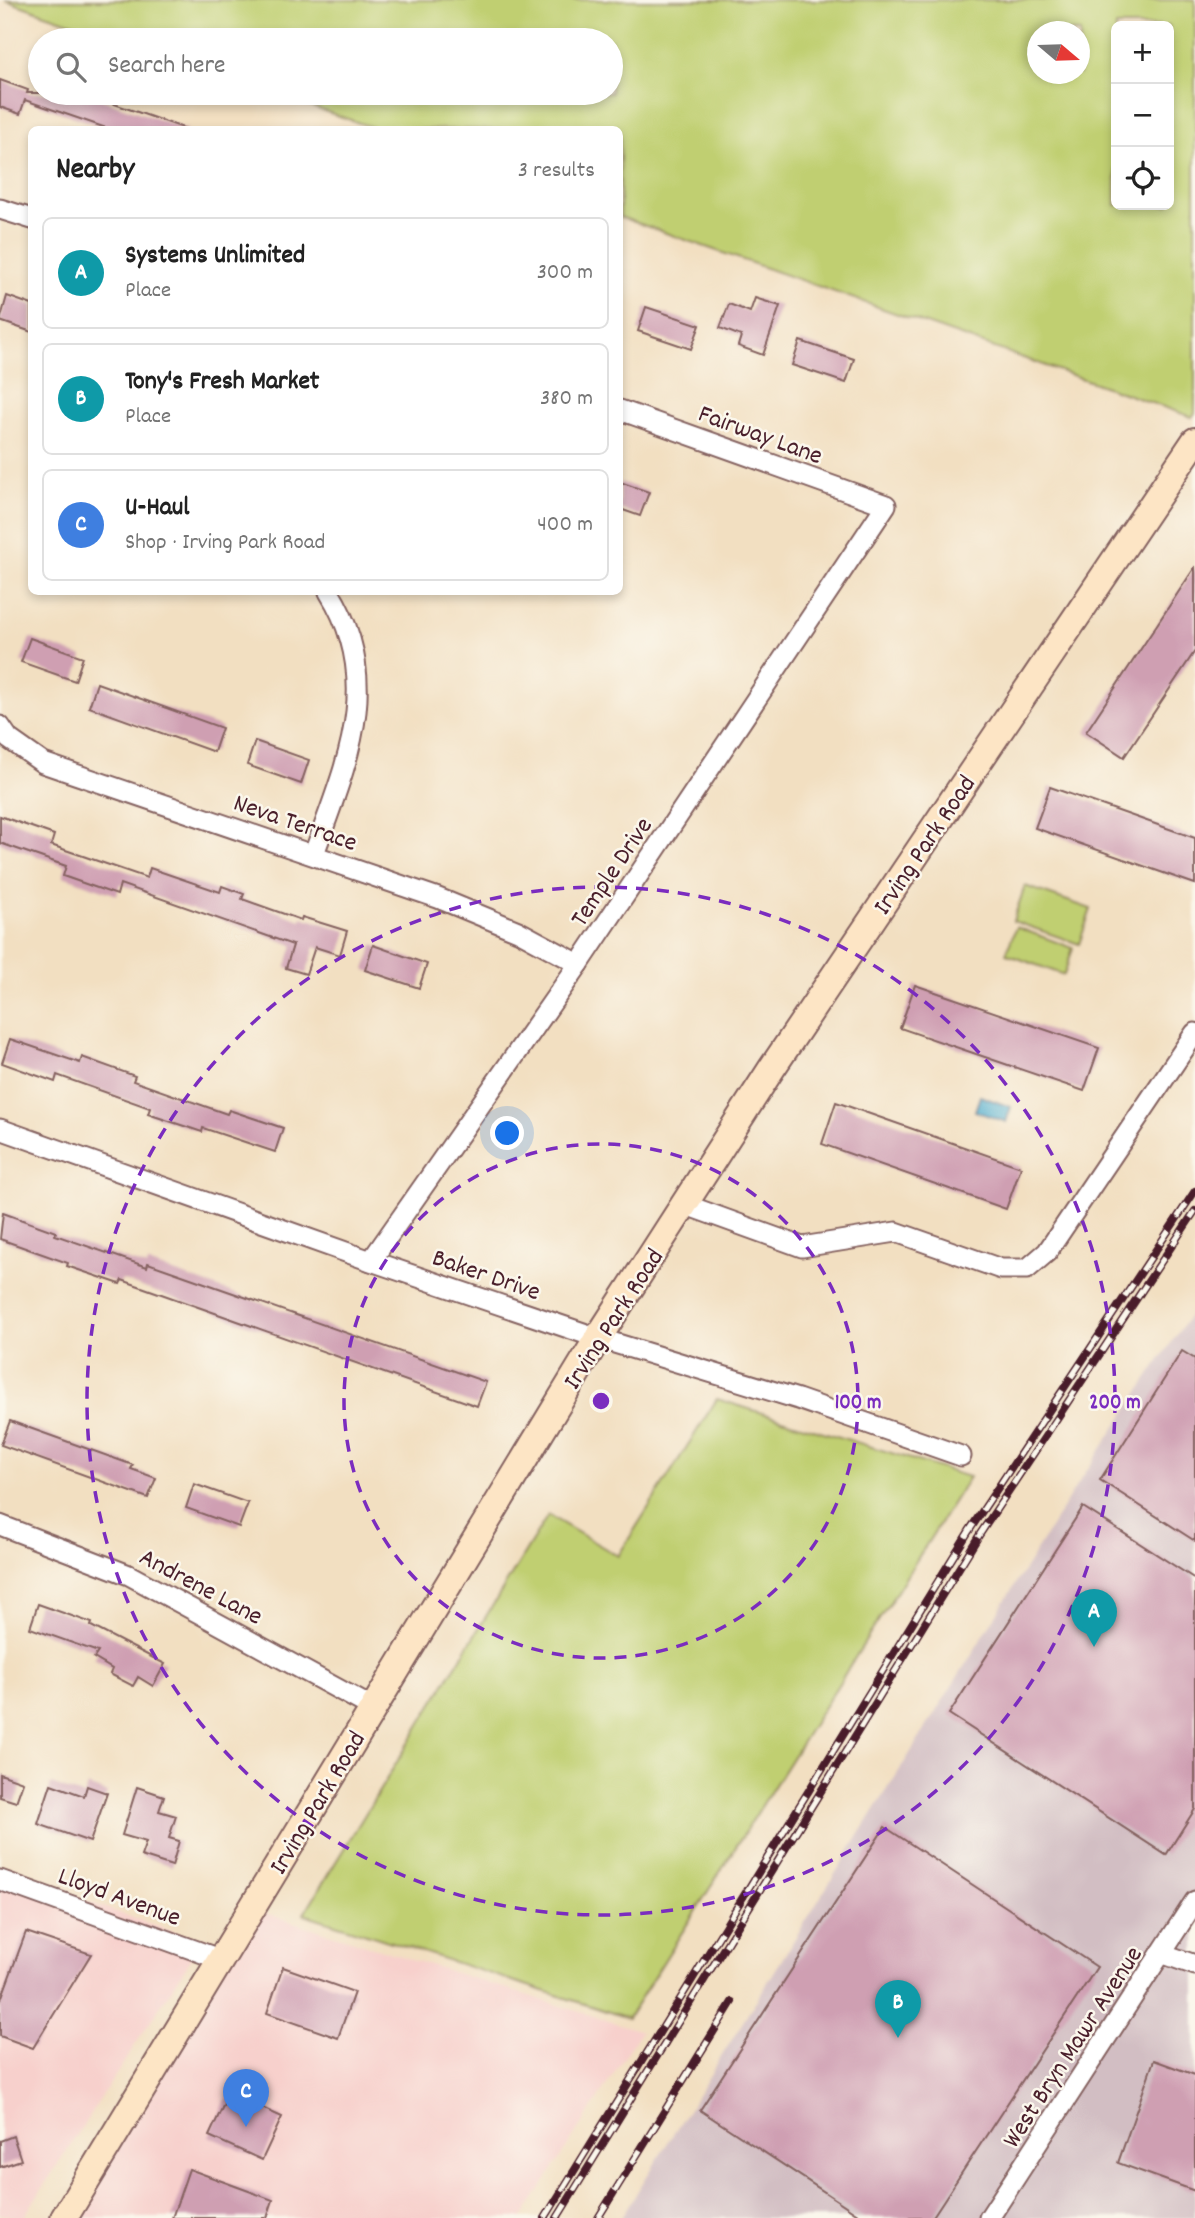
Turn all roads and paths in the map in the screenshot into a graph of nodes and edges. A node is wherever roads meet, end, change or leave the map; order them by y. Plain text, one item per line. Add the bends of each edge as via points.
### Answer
1 (0, 209) edge
2 (28, 218) edge
3 (623, 411) edge
4 (1195, 441) edge
5 (886, 505) joint
6 (331, 595) edge
7 (0, 726) edge
8 (314, 854) junction
9 (579, 964) junction
10 (1195, 1032) edge
11 (0, 1129) edge
12 (686, 1205) junction
13 (372, 1261) junction
14 (598, 1338) junction
15 (961, 1456) dead end
16 (0, 1525) edge
17 (371, 1707) junction
18 (0, 1880) edge
19 (1195, 1901) edge
20 (1161, 1953) junction
21 (222, 1960) junction
22 (1195, 1965) edge
23 (64, 2218) edge
24 (989, 2218) edge

1 - 2 street
3 - 5 street, Fairway Lane
4 - 12 main road, Irving Park Road via 772,1068
5 - 9 street, Temple Drive
6 - 8 street via 352,641 358,693 350,753
7 - 8 street, Neva Terrace via 9,739 43,763
8 - 9 street, Neva Terrace via 472,911
9 - 13 street, Temple Drive
10 - 12 street via 1047,1252 1027,1269 1001,1269 896,1231 802,1247
11 - 13 street, Baker Drive
12 - 14 main road, Irving Park Road
13 - 14 street, Baker Drive
14 - 15 street, Baker Drive via 798,1399
14 - 17 main road, Irving Park Road
16 - 17 street, Andrene Lane via 129,1575
17 - 21 main road, Irving Park Road
18 - 21 street, Lloyd Avenue
19 - 20 street, West Bryn Mawr Avenue
20 - 22 street
20 - 24 street, West Bryn Mawr Avenue
21 - 23 main road, Irving Park Road

